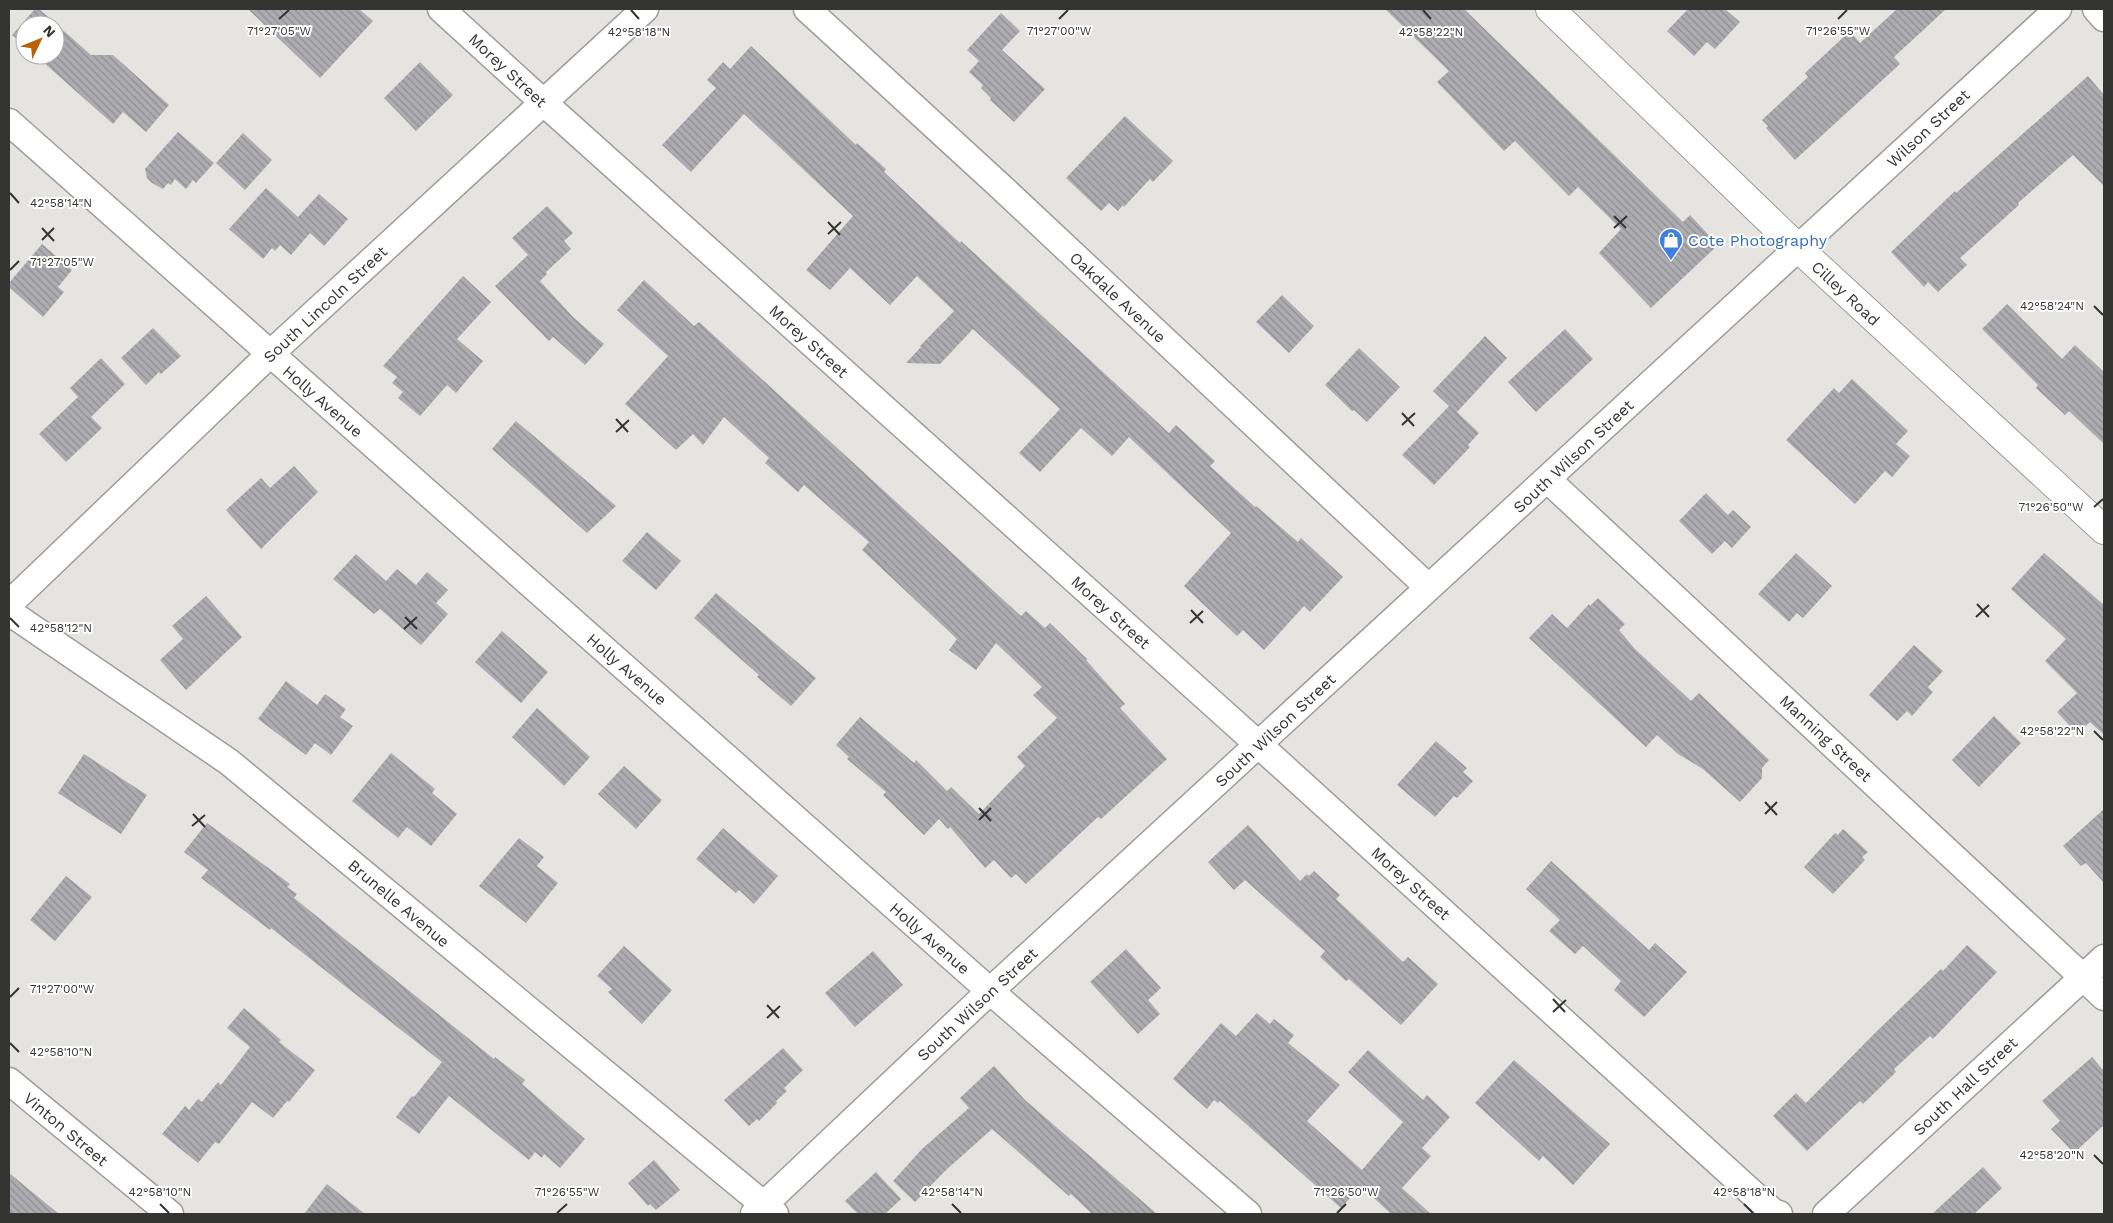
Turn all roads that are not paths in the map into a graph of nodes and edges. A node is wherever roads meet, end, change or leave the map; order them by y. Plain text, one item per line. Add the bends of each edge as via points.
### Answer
1 (441, 9) edge
2 (645, 9) edge
3 (806, 9) edge
4 (1550, 9) edge
5 (2058, 9) edge
6 (2096, 9) edge
7 (2104, 18) edge
8 (542, 102) junction
9 (9, 122) edge
10 (1798, 248) junction
11 (270, 354) junction
12 (1548, 480) junction
13 (2104, 530) edge
14 (1428, 587) junction
15 (9, 604) edge
16 (9, 612) edge
17 (1259, 745) junction
18 (2104, 958) edge
19 (2083, 978) junction
20 (990, 991) junction
21 (2104, 997) edge
22 (9, 1081) edge
23 (764, 1211) edge
24 (170, 1214) edge
25 (1248, 1214) edge
26 (1779, 1214) edge
27 (1826, 1214) edge

1 - 8 street, Morey Street
2 - 8 street, South Lincoln Street
3 - 14 street, Oakdale Avenue
4 - 10 street, Cilley Road
5 - 10 street, Wilson Street
6 - 7 street
8 - 11 street, South Lincoln Street
8 - 17 street, Morey Street
9 - 11 street, Holly Avenue
10 - 12 street, South Wilson Street
10 - 13 street, Cilley Road
11 - 15 street, South Lincoln Street
11 - 20 street, Holly Avenue
12 - 14 street, South Wilson Street
12 - 19 street, Manning Street
14 - 17 street, South Wilson Street
16 - 23 street, Brunelle Avenue via 229,762
17 - 20 street, South Wilson Street
17 - 26 street, Morey Street via 1766,1206
18 - 19 street, South Hall Street
19 - 21 street, Manning Street
19 - 27 street, South Hall Street
20 - 23 street, South Wilson Street
20 - 25 street, Holly Avenue
22 - 24 street, Vinton Street

